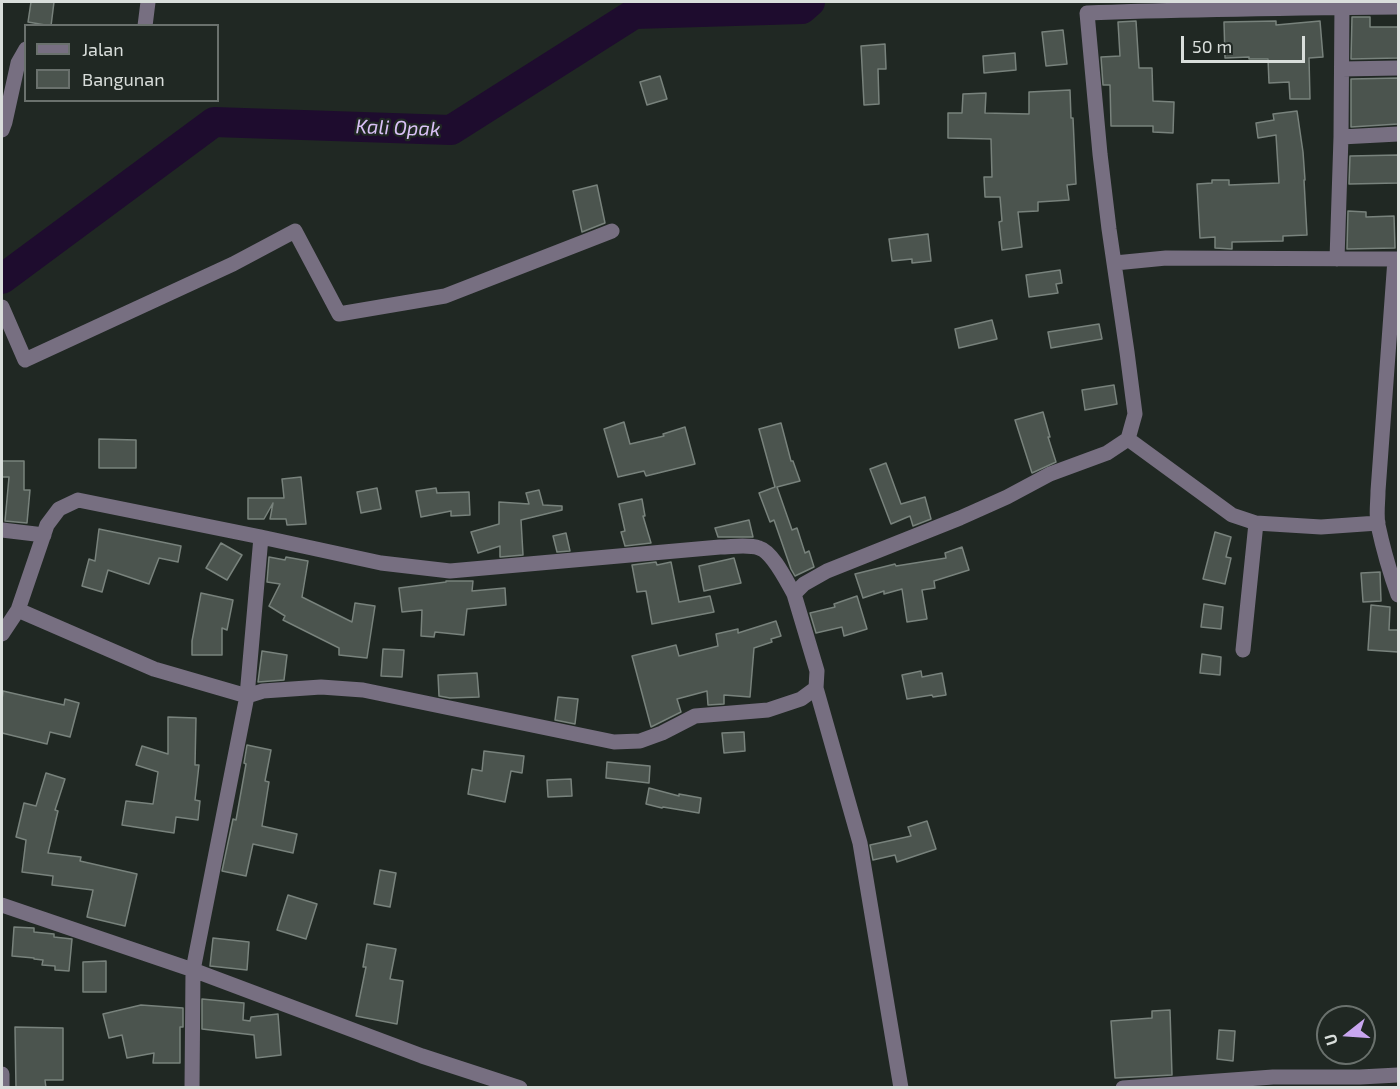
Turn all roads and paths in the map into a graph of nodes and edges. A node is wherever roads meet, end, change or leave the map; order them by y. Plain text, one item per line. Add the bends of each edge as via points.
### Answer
1 (148, 2) edge
2 (1223, 5) edge
3 (1342, 5) edge
4 (1086, 7) edge
5 (1398, 7) edge
6 (145, 24) edge
7 (24, 52) edge
8 (1398, 68) edge
9 (1342, 69) junction
10 (2, 130) edge
11 (1398, 134) edge
12 (1341, 137) junction
13 (612, 231) dead end
14 (1336, 259) junction
15 (1397, 259) edge
16 (1115, 263) junction
17 (2, 307) edge
18 (1128, 438) junction
19 (1256, 523) junction
20 (1378, 524) junction
21 (2, 530) edge
22 (44, 535) junction
23 (261, 537) junction
24 (794, 594) junction
25 (1398, 595) edge
26 (18, 610) junction
27 (2, 634) edge
28 (1243, 650) dead end
29 (816, 688) junction
30 (247, 696) junction
31 (2, 905) edge
32 (193, 970) junction
33 (2, 1074) edge
34 (1398, 1075) edge
35 (1240, 1084) edge
36 (2, 1088) edge
37 (192, 1088) edge
38 (520, 1088) edge
39 (901, 1088) edge
40 (1123, 1088) edge

1 - 6 street
2 - 3 street
2 - 4 street
3 - 5 street
3 - 9 street
4 - 16 street
7 - 10 street
8 - 9 street
9 - 12 street
11 - 12 street
12 - 14 street
13 - 17 street via 445,296 339,314 295,231 233,264 25,360
14 - 15 street
14 - 16 street via 1166,258
15 - 20 street
16 - 18 street via 1135,414
18 - 19 street via 1232,515
18 - 24 street via 1107,453 1050,474 1008,497 827,571
19 - 20 street via 1321,527
19 - 28 street
20 - 25 street
21 - 22 street
22 - 23 street via 59,509 78,500
22 - 26 street
23 - 24 street via 381,563 450,571 720,547 762,548 778,565
23 - 30 street
24 - 29 street via 817,671
26 - 27 street
26 - 30 street via 154,669
29 - 30 street via 801,699 768,710 695,716 662,733 632,742 614,742 363,690 321,687 263,691
29 - 39 street via 860,843
30 - 32 street
31 - 32 street
32 - 37 street
32 - 38 street via 422,1056
33 - 36 street
34 - 35 street via 1273,1077
35 - 40 street

